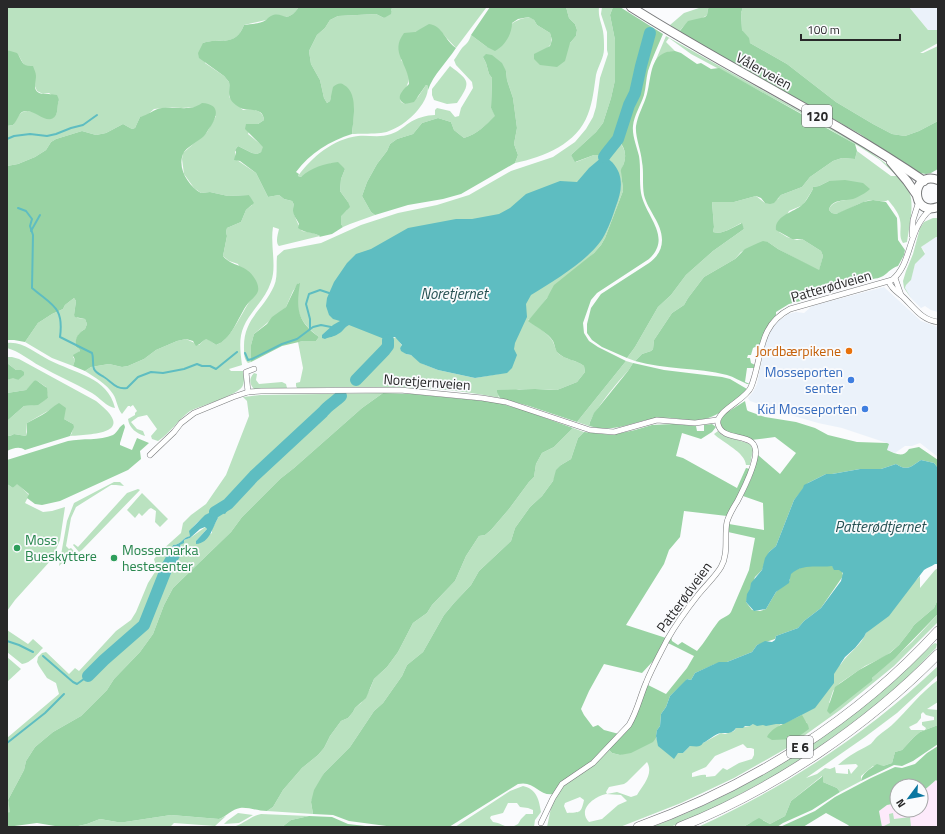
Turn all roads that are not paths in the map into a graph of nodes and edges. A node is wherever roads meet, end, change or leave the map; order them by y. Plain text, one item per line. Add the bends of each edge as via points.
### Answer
1 (631, 7) edge
2 (884, 156) junction
3 (937, 178) edge
4 (924, 181) junction
5 (918, 198) junction
6 (934, 208) edge
7 (912, 239) junction
8 (895, 278) junction
9 (889, 282) junction
10 (900, 295) junction
11 (938, 322) edge
12 (254, 369) dead end
13 (248, 392) junction
14 (717, 420) junction
15 (150, 455) dead end
16 (938, 631) edge
17 (938, 654) edge
18 (541, 823) dead end
19 (638, 827) edge
20 (680, 827) edge

1 - 2 main road, Vålerveien / 120 via 672,33 856,137
2 - 4 main road, Vålerveien / 120
2 - 5 main road, Vålerveien / 120 via 907,180
3 - 4 main road
4 - 5 main road via 918,186
5 - 6 main road, 120 via 924,207
5 - 7 street, Patterødveien
6 - 7 street, Patterødveien via 919,222
7 - 8 street, Patterødveien via 904,264
8 - 9 street, Patterødveien
8 - 10 street, Patterødveien
9 - 10 street, Patterødveien
9 - 14 street, Patterødveien via 790,309 782,314 766,333 755,376 748,392 720,414
10 - 11 street, Patterødveien via 922,317
12 - 13 street via 246,372
13 - 14 street, Noretjernveien via 293,388 400,390 482,398 506,402 584,428 602,431 620,430 657,420 695,423
13 - 15 street, Noretjernveien via 188,416
14 - 18 street, Patterødveien via 722,431 728,435 751,442 755,453 749,478 728,520 724,562 688,608 668,639 629,725 593,763 562,784
16 - 19 highway, E 6 via 872,693 804,744 748,778
17 - 20 highway, E 6 via 882,705 826,747 761,788

